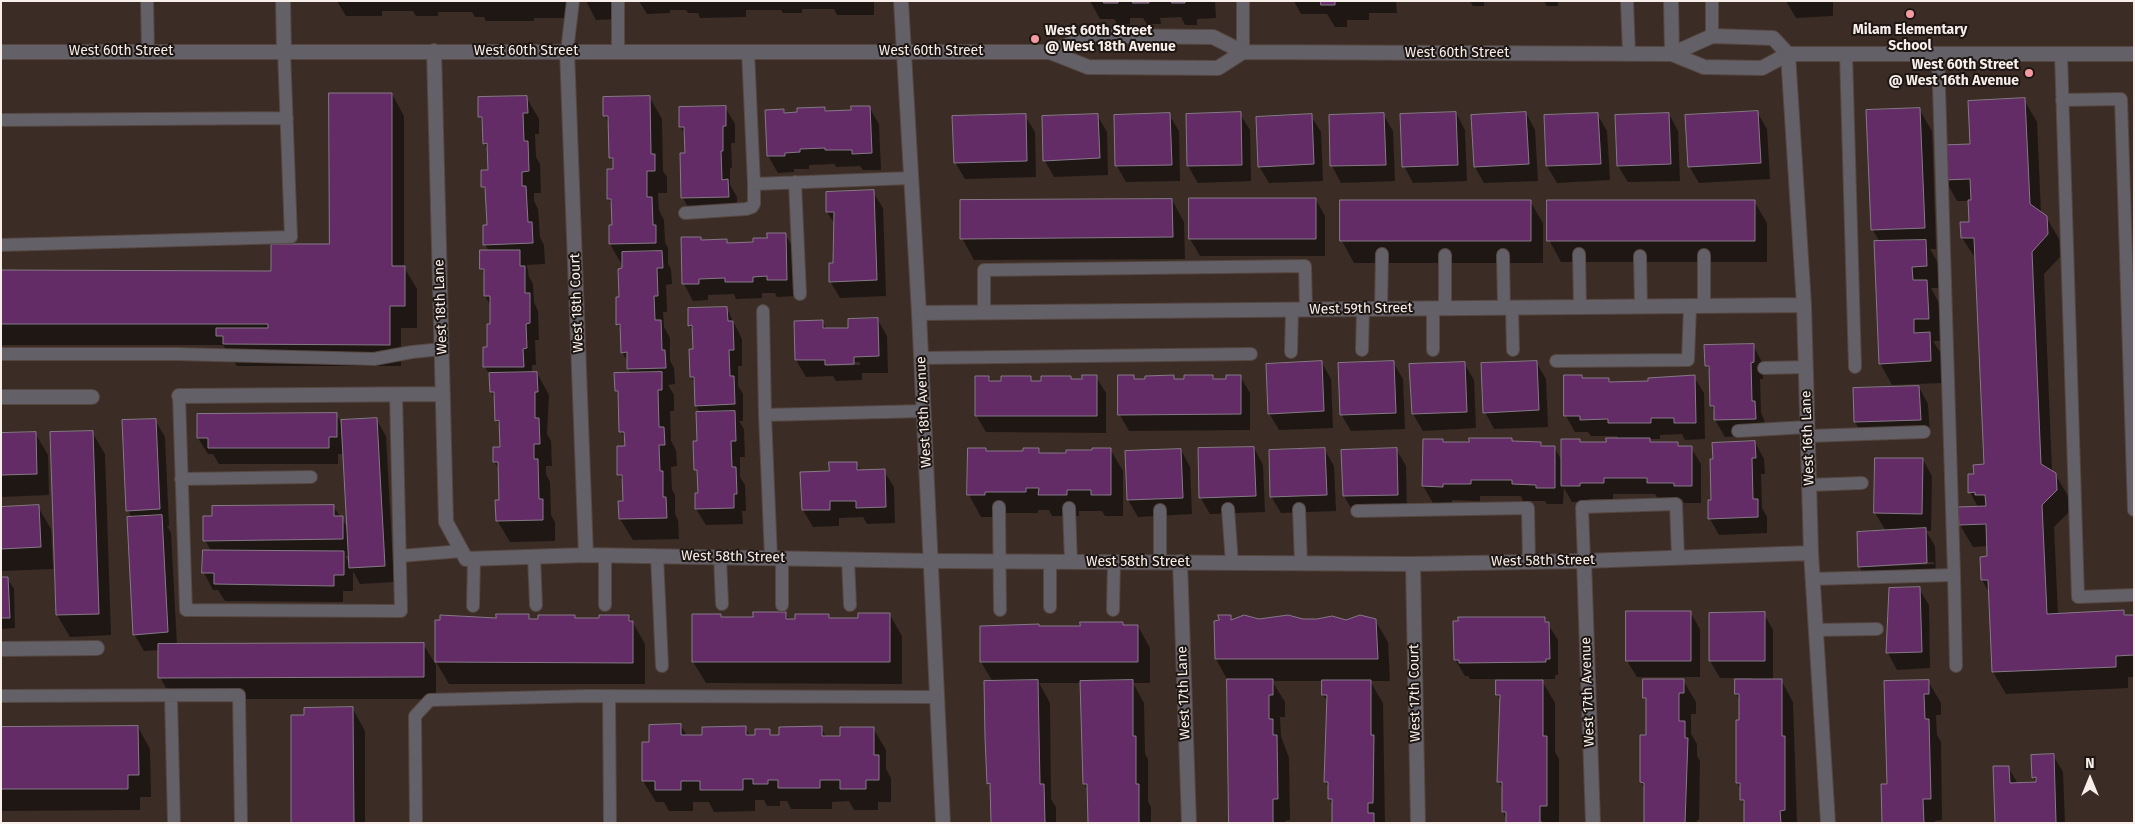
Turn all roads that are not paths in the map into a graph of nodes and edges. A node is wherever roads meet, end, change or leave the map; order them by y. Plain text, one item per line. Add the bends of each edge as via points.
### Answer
1 (147, 1) edge
2 (283, 1) edge
3 (573, 1) edge
4 (618, 1) edge
5 (901, 1) edge
6 (1244, 1) edge
7 (1627, 1) edge
8 (1671, 1) edge
9 (1712, 1) edge
10 (1712, 36) junction
11 (148, 51) junction
12 (284, 51) junction
13 (434, 51) junction
14 (567, 51) junction
15 (618, 51) junction
16 (748, 51) junction
17 (903, 51) junction
18 (1, 52) edge
19 (1050, 52) junction
20 (1243, 52) junction
21 (1629, 54) junction
22 (1672, 54) junction
23 (1788, 54) junction
24 (1846, 54) junction
25 (2061, 54) junction
26 (2134, 54) edge
27 (1938, 55) junction
28 (2062, 100) junction
29 (287, 118) junction
30 (1, 120) edge
31 (911, 178) junction
32 (795, 182) junction
33 (754, 184) junction
34 (685, 213) dead end
35 (2129, 220) edge
36 (1, 245) edge
37 (1382, 254) dead end
38 (1579, 254) dead end
39 (1445, 255) dead end
40 (1503, 255) dead end
41 (1704, 255) dead end
42 (1640, 256) dead end
43 (800, 294) dead end
44 (1804, 305) junction
45 (1697, 306) junction
46 (1580, 307) junction
47 (1641, 307) junction
48 (1508, 308) junction
49 (1363, 309) junction
50 (1381, 309) junction
51 (1439, 309) junction
52 (1299, 310) junction
53 (763, 312) dead end
54 (919, 313) junction
55 (984, 313) junction
56 (442, 349) junction
57 (1362, 350) dead end
58 (1433, 350) dead end
59 (1513, 350) dead end
60 (1292, 352) dead end
61 (1, 354) edge
62 (1251, 354) dead end
63 (921, 358) junction
64 (1556, 362) dead end
65 (1806, 367) junction
66 (1855, 367) dead end
67 (1764, 368) dead end
68 (396, 394) junction
69 (443, 394) junction
70 (92, 396) dead end
71 (178, 396) joint
72 (1, 397) edge
73 (924, 411) junction
74 (765, 415) junction
75 (1738, 431) dead end
76 (1807, 431) junction
77 (1924, 432) dead end
78 (311, 477) dead end
79 (181, 479) junction
80 (2133, 482) edge
81 (1862, 483) dead end
82 (1809, 485) junction
83 (998, 507) dead end
84 (1069, 508) dead end
85 (1228, 509) dead end
86 (1299, 509) dead end
87 (1160, 510) dead end
88 (2134, 510) edge
89 (1357, 511) dead end
90 (1811, 553) junction
91 (586, 555) junction
92 (400, 556) junction
93 (467, 556) junction
94 (534, 556) junction
95 (604, 556) junction
96 (657, 556) junction
97 (720, 557) junction
98 (1678, 557) junction
99 (777, 558) junction
100 (848, 559) junction
101 (931, 561) junction
102 (1000, 561) junction
103 (1050, 561) junction
104 (1584, 561) junction
105 (1071, 562) junction
106 (1114, 562) junction
107 (1160, 562) junction
108 (1180, 562) junction
109 (1529, 562) junction
110 (1232, 563) junction
111 (1302, 563) junction
112 (1413, 564) junction
113 (1954, 575) junction
114 (1812, 579) junction
115 (2134, 595) edge
116 (722, 604) dead end
117 (536, 605) dead end
118 (605, 605) dead end
119 (782, 605) dead end
120 (850, 605) dead end
121 (473, 606) dead end
122 (1050, 607) dead end
123 (1000, 610) dead end
124 (1113, 610) dead end
125 (1877, 629) dead end
126 (1816, 630) junction
127 (97, 648) dead end
128 (1, 649) edge
129 (662, 666) dead end
130 (1956, 666) dead end
131 (1, 696) edge
132 (171, 696) junction
133 (609, 696) junction
134 (937, 697) junction
135 (174, 823) edge
136 (242, 823) edge
137 (416, 823) edge
138 (610, 823) edge
139 (943, 823) edge
140 (1189, 823) edge
141 (1418, 823) edge
142 (1593, 823) edge
143 (1828, 823) edge

1 - 11 lane
2 - 12 street
3 - 14 lane
4 - 15 lane
5 - 17 street, West 18th Avenue
6 - 20 lane
7 - 21 lane
8 - 22 street
9 - 10 lane
10 - 22 street, West 60th Street
10 - 23 street, West 60th Street via 1773,38
11 - 12 street, West 60th Street
11 - 18 street, West 60th Street
12 - 13 street, West 60th Street
12 - 29 lane
13 - 14 street, West 60th Street
13 - 56 street, West 18th Lane
14 - 15 street, West 60th Street
14 - 91 street, West 18th Court
15 - 16 street, West 60th Street
16 - 17 street, West 60th Street
16 - 33 lane
17 - 19 street, West 60th Street
17 - 31 street, West 18th Avenue
19 - 20 street, West 60th Street via 1092,36 1213,37
19 - 20 street, West 60th Street via 1088,67 1218,68
20 - 21 street, West 60th Street
21 - 22 street, West 60th Street
22 - 23 street, West 60th Street via 1704,67 1762,68
23 - 24 street, West 60th Street
23 - 44 street, West 16th Lane
24 - 27 street, West 60th Street
24 - 66 lane
25 - 26 street, West 60th Street
25 - 27 street, West 60th Street
25 - 28 lane
27 - 113 lane
28 - 35 lane via 2120,99
28 - 115 lane via 2078,597
29 - 30 lane
29 - 36 lane via 291,237
31 - 32 lane
31 - 54 street, West 18th Avenue
32 - 33 lane
32 - 43 lane
33 - 34 lane via 752,207
35 - 80 lane
37 - 50 lane
38 - 46 lane
39 - 51 lane
40 - 48 lane
41 - 45 lane
42 - 47 lane
44 - 45 street, West 59th Street
44 - 65 street, West 16th Lane
45 - 47 street, West 59th Street
45 - 64 lane via 1688,360
46 - 47 street, West 59th Street
46 - 48 street, West 59th Street
48 - 51 street, West 59th Street
48 - 59 lane
49 - 50 street, West 59th Street
49 - 52 street, West 59th Street
49 - 57 lane
50 - 51 street, West 59th Street
51 - 58 lane
52 - 55 street, West 59th Street
52 - 55 lane via 1305,266 984,270
52 - 60 lane
53 - 74 lane
54 - 55 street, West 59th Street
54 - 63 street, West 18th Avenue
56 - 61 lane via 374,359
56 - 69 street, West 18th Lane
62 - 63 lane
63 - 73 street, West 18th Avenue
65 - 67 lane
65 - 76 street, West 16th Lane
68 - 69 street
68 - 71 street
68 - 92 lane
69 - 93 street, West 18th Lane via 446,522
70 - 72 street
71 - 79 lane
73 - 74 lane
73 - 101 street, West 18th Avenue
74 - 99 lane
75 - 76 lane
76 - 77 lane
76 - 82 street, West 16th Lane
78 - 79 lane
79 - 92 lane via 186,610 401,611
80 - 88 lane
81 - 82 lane
82 - 90 street, West 16th Lane
83 - 102 lane
84 - 105 lane
85 - 110 lane
86 - 111 lane
87 - 107 lane
89 - 109 lane via 1528,508
90 - 98 street, West 58th Street
90 - 114 street, West 16th Lane
91 - 94 street, West 58th Street
91 - 95 street, West 58th Street
92 - 93 lane
93 - 94 street, West 58th Street
93 - 121 lane
94 - 117 lane
95 - 96 street, West 58th Street
95 - 118 lane
96 - 97 street, West 58th Street
96 - 129 lane
97 - 99 street, West 58th Street
97 - 116 lane
98 - 104 street, West 58th Street
98 - 104 lane via 1676,504 1582,507
99 - 100 street, West 58th Street
99 - 119 lane
100 - 101 street, West 58th Street
100 - 120 lane
101 - 102 street, West 58th Street
101 - 134 street, West 18th Avenue
102 - 103 street, West 58th Street
102 - 123 lane
103 - 105 street, West 58th Street
103 - 122 lane
104 - 109 street, West 58th Street
104 - 142 street, West 17th Avenue
105 - 106 street, West 58th Street
106 - 107 street, West 58th Street
106 - 124 lane
107 - 108 street, West 58th Street
108 - 110 street, West 58th Street
108 - 140 street, West 17th Lane
109 - 112 street, West 58th Street
110 - 111 street, West 58th Street
111 - 112 street, West 58th Street
112 - 141 street, West 17th Court
113 - 114 lane
113 - 130 lane
114 - 126 street, West 16th Lane
125 - 126 lane
126 - 143 street, West 16th Lane
127 - 128 street
131 - 132 lane
132 - 135 lane
132 - 136 lane via 239,695
133 - 134 lane
133 - 137 lane via 430,700 415,716
133 - 138 lane
134 - 139 street, West 18th Avenue

